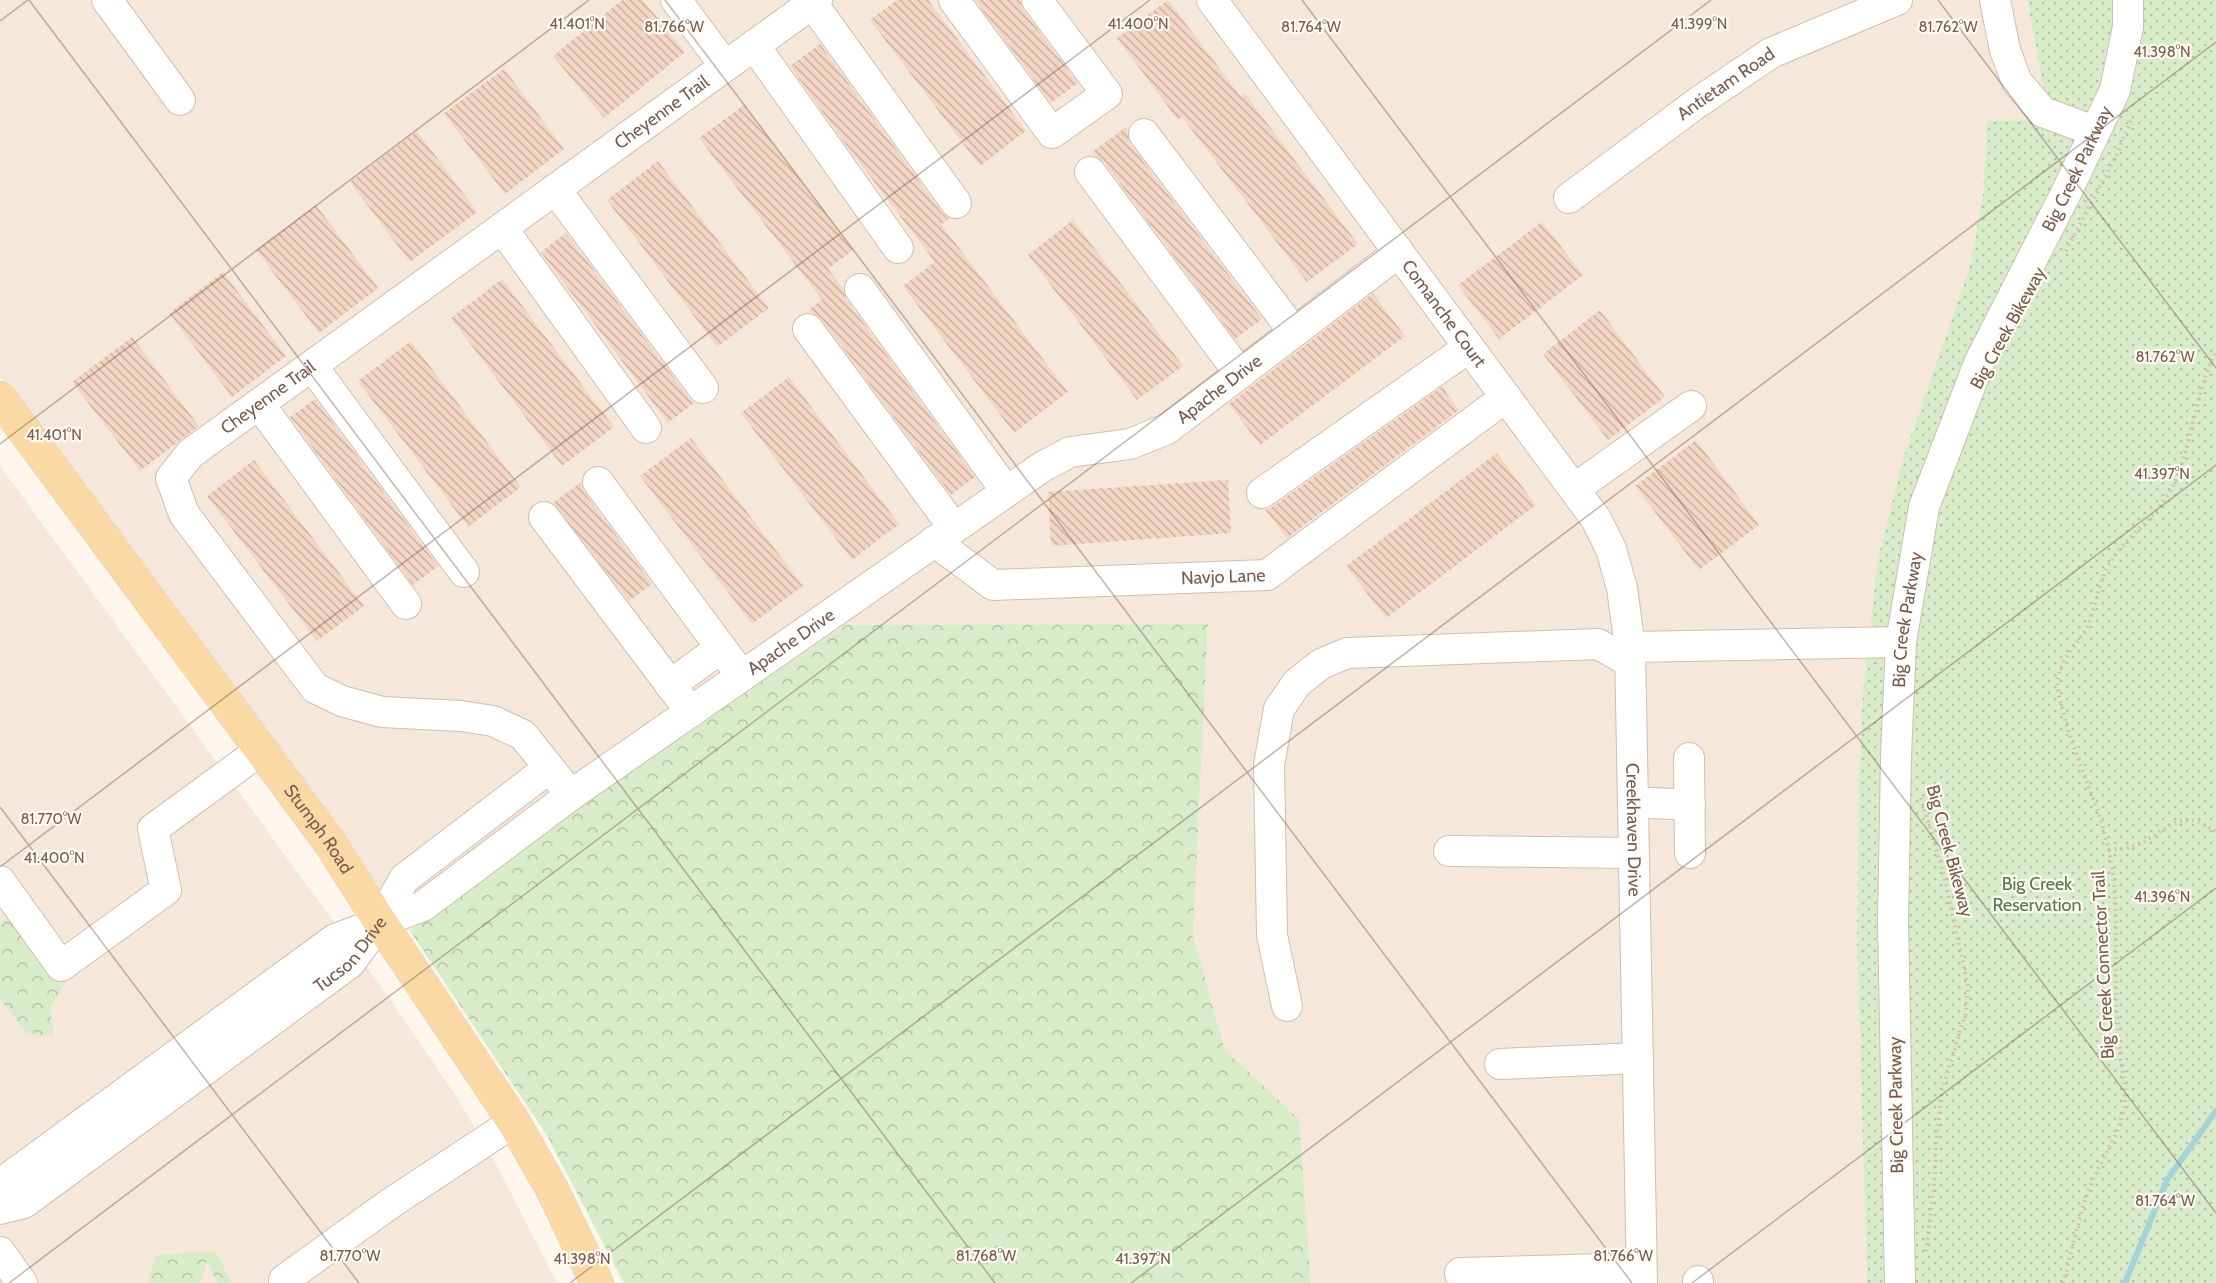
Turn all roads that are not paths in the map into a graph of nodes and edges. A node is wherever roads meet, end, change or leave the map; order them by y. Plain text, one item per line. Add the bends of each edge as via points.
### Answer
1 (107, 0) edge
2 (676, 0) edge
3 (954, 0) edge
4 (1037, 0) edge
5 (1212, 0) edge
6 (1898, 0) edge
7 (1995, 0) edge
8 (2128, 0) edge
9 (814, 2) edge
10 (754, 45) junction
11 (725, 66) junction
12 (180, 100) dead end
13 (2094, 131) junction
14 (1144, 134) dead end
15 (1090, 172) dead end
16 (555, 189) junction
17 (1569, 198) dead end
18 (956, 203) dead end
19 (502, 228) junction
20 (898, 248) dead end
21 (1399, 252) junction
22 (860, 290) dead end
23 (808, 329) dead end
24 (1294, 332) junction
25 (1468, 348) junction
26 (312, 366) junction
27 (1240, 374) junction
28 (704, 388) dead end
29 (1506, 397) junction
30 (0, 398) edge
31 (259, 404) junction
32 (1691, 406) dead end
33 (646, 428) dead end
34 (598, 482) dead end
35 (1574, 489) junction
36 (1006, 492) junction
37 (1262, 493) dead end
38 (544, 517) dead end
39 (944, 534) junction
40 (464, 572) dead end
41 (406, 604) dead end
42 (1900, 642) junction
43 (721, 648) junction
44 (1630, 654) junction
45 (742, 676) junction
46 (670, 685) junction
47 (691, 712) junction
48 (261, 750) junction
49 (1689, 758) dead end
50 (549, 768) junction
51 (571, 795) junction
52 (1633, 802) junction
53 (1690, 805) junction
54 (1449, 851) dead end
55 (1690, 853) dead end
56 (1634, 854) junction
57 (0, 881) edge
58 (380, 922) junction
59 (1287, 1006) dead end
60 (1638, 1058) junction
61 (1500, 1064) dead end
62 (514, 1122) junction
63 (0, 1184) edge
64 (0, 1209) edge
65 (0, 1252) edge
66 (1460, 1273) dead end
67 (1642, 1275) edge
68 (22, 1283) edge
69 (286, 1283) edge
70 (597, 1283) edge
71 (1900, 1283) edge

1 - 12 street
2 - 11 street
3 - 4 street via 1052,133 1107,94
5 - 21 street, Comanche Court
6 - 17 street, Antietam Road via 1771,53
7 - 13 street via 2005,50 2017,82 2043,112
8 - 13 street, Big Creek Parkway via 2128,27 2115,90
9 - 10 street, Cheyenne Trail
9 - 18 street
10 - 11 street, Cheyenne Trail
10 - 20 street
11 - 16 street, Cheyenne Trail
13 - 42 street, Big Creek Parkway via 1979,363 1951,434 1924,507
14 - 24 street
15 - 27 street
16 - 19 street, Cheyenne Trail
16 - 28 street
19 - 26 street, Cheyenne Trail
19 - 33 street
21 - 24 street, Apache Drive
21 - 25 street, Comanche Court
22 - 36 street
23 - 39 street, Navjo Lane
24 - 27 street, Apache Drive
25 - 29 street, Comanche Court
25 - 37 street
26 - 31 street, Cheyenne Trail
26 - 40 street
27 - 36 street, Apache Drive via 1167,429 1130,444 1070,452
29 - 35 street, Comanche Court
29 - 39 street, Navjo Lane via 1268,575 993,585
30 - 48 main road, Stumph Road
31 - 41 street
31 - 50 street, Cheyenne Trail via 191,453 171,478 184,514 315,688 342,701 382,712 493,721 523,735
32 - 35 street
34 - 43 street
35 - 44 street, Comanche Court via 1611,549 1622,588
36 - 39 street, Apache Drive
38 - 46 street
39 - 45 street, Apache Drive
42 - 44 street
42 - 71 street, Big Creek Parkway via 1893,921
43 - 45 street
43 - 46 street
44 - 52 street, Creekhaven Drive
44 - 59 street via 1598,644 1347,653 1321,664 1297,683 1279,709 1269,765 1272,935
45 - 47 street, Apache Drive
46 - 47 street
47 - 51 street, Apache Drive
48 - 57 street via 153,829 166,890 61,966
48 - 58 main road, Stumph Road via 330,843
49 - 53 street
50 - 51 street, Cheyenne Trail
50 - 58 street via 405,879
51 - 58 street, Apache Drive via 423,906
52 - 53 street
52 - 56 street, Creekhaven Drive
53 - 55 street
54 - 56 street
56 - 60 street, Creekhaven Drive
58 - 62 main road, Stumph Road
58 - 63 street, Tucson Drive via 335,939
58 - 64 street, Tucson Drive via 350,963 24,1203
60 - 61 street
60 - 67 street, Creekhaven Drive
62 - 69 street via 391,1203 284,1280
62 - 70 main road, Stumph Road via 553,1191
65 - 68 street
66 - 67 street

